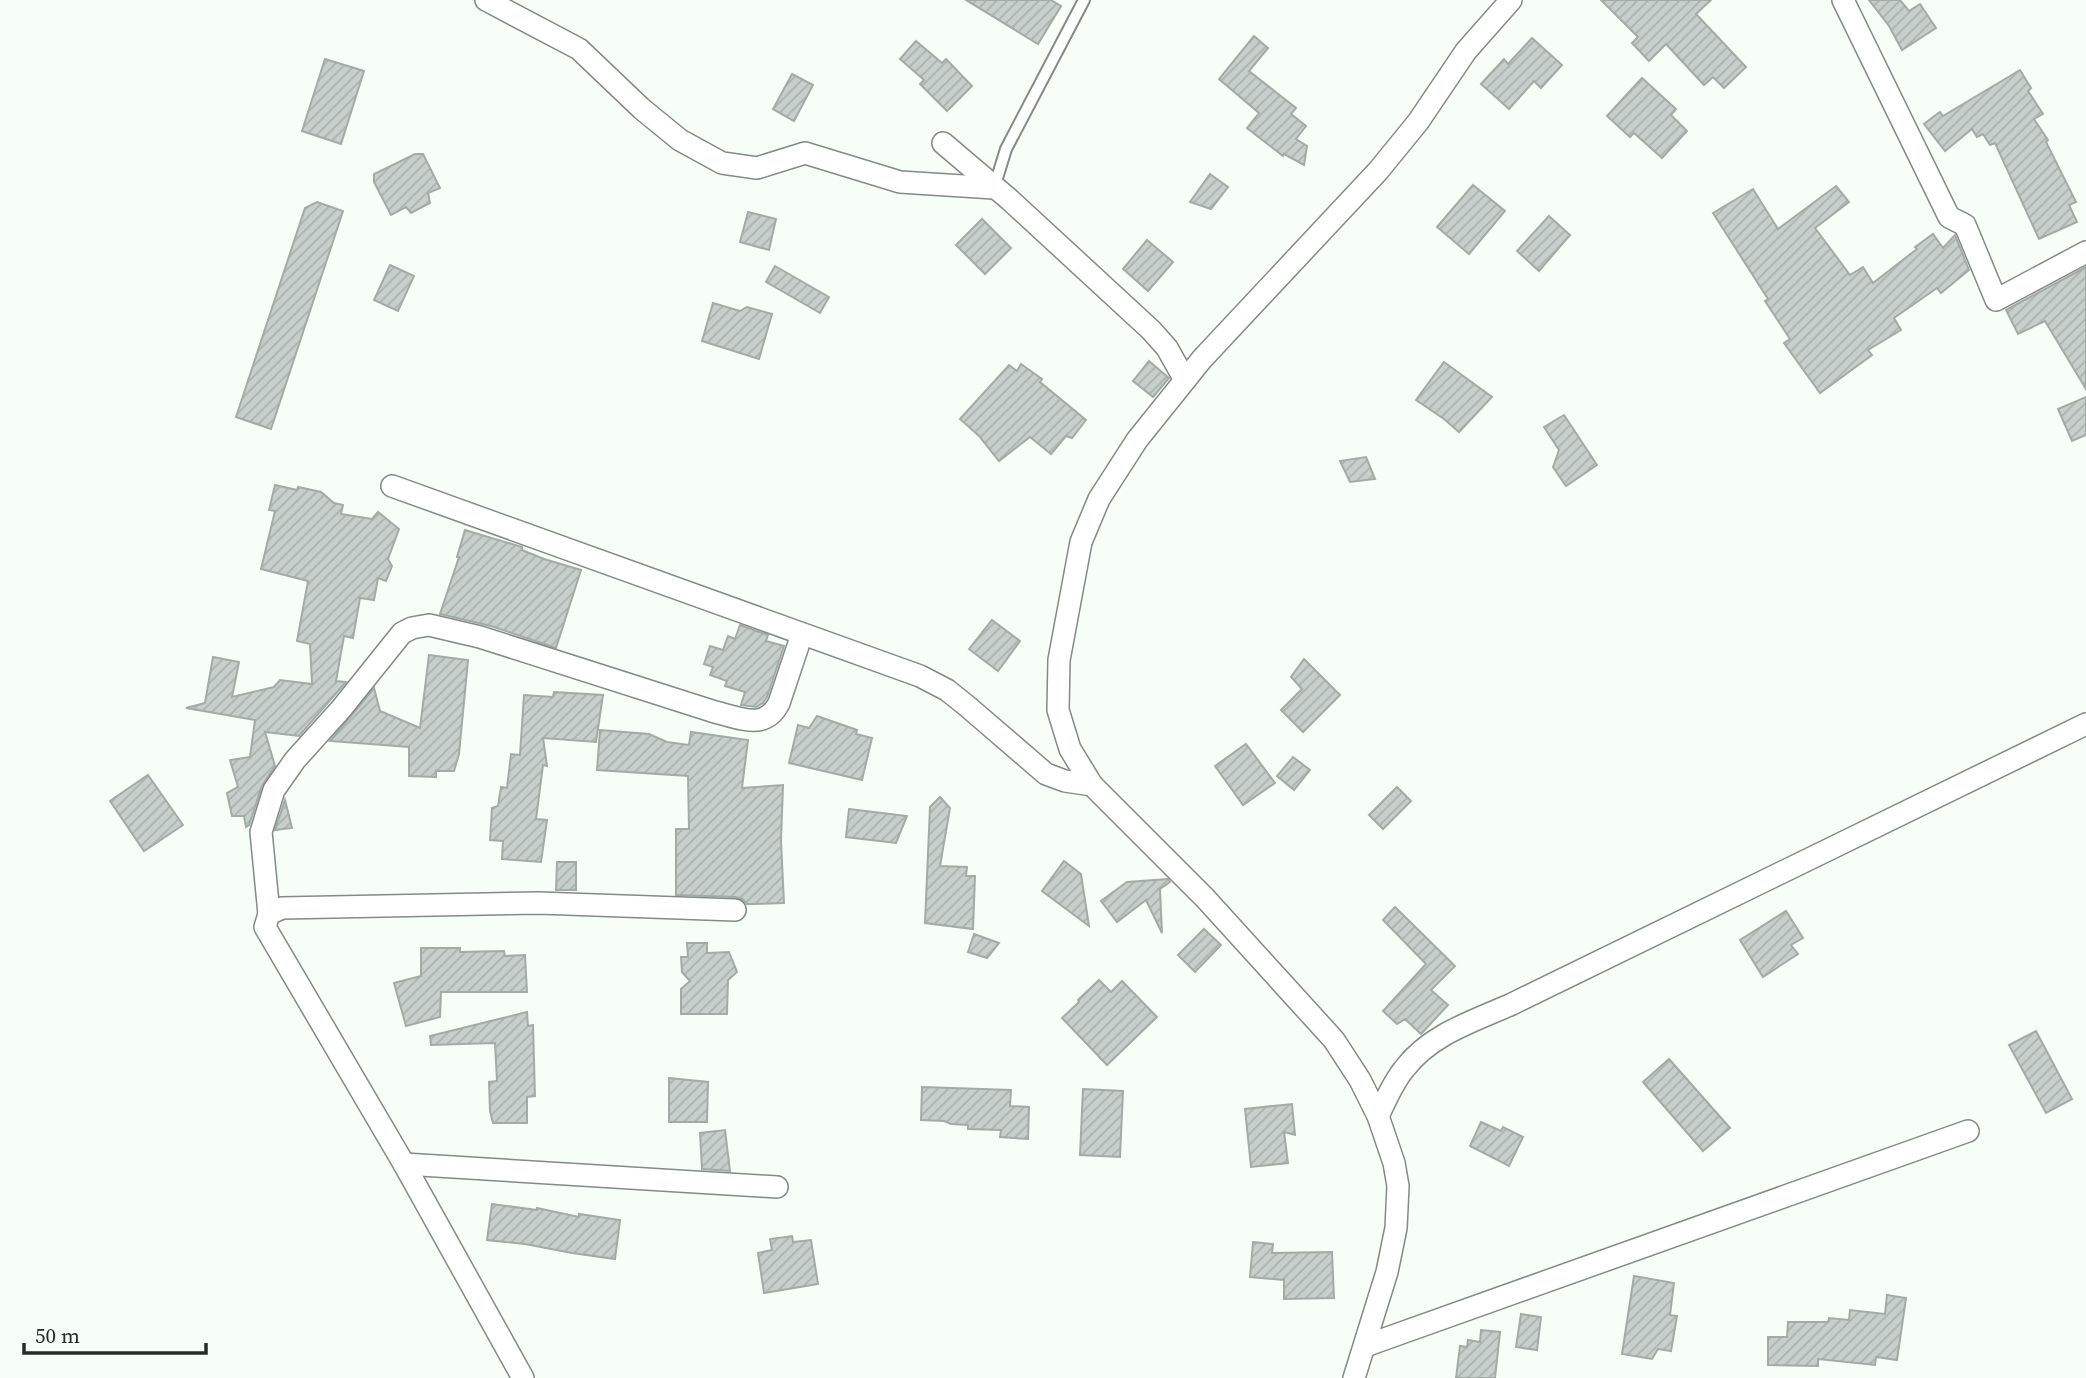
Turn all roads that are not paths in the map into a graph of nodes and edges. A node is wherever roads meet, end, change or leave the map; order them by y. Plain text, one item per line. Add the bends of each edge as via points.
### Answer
1 (485, 0) edge
2 (1084, 0) edge
3 (1511, 0) edge
4 (1843, 0) edge
5 (943, 143) dead end
6 (994, 188) junction
7 (2086, 252) edge
8 (1185, 380) junction
9 (392, 486) dead end
10 (802, 634) junction
11 (2086, 724) edge
12 (1092, 785) junction
13 (735, 910) dead end
14 (269, 914) junction
15 (1378, 1116) junction
16 (1968, 1130) dead end
17 (404, 1164) junction
18 (777, 1187) dead end
19 (1365, 1346) junction
20 (523, 1378) edge
21 (1354, 1378) edge

1 - 6 street via 579,49 680,140 722,163 757,168 805,153 900,182
2 - 6 lane via 1006,149
3 - 8 street via 1466,51 1378,171
4 - 7 street via 1949,217 1965,225 1996,300
5 - 6 street
6 - 8 street via 1151,330
8 - 12 street via 1129,452 1099,499 1081,542 1059,660 1058,710 1070,749
9 - 10 street
10 - 12 street via 947,690 1046,774
10 - 14 street via 779,703 763,721 715,712 480,637 429,625 402,633 274,790 261,832
11 - 15 street via 1454,1030 1414,1057
12 - 15 street via 1205,898 1334,1040
13 - 14 street via 539,904 282,908
14 - 17 street via 265,927
15 - 19 street via 1398,1186 1396,1228
16 - 19 street
17 - 18 street
17 - 20 street
19 - 21 street

